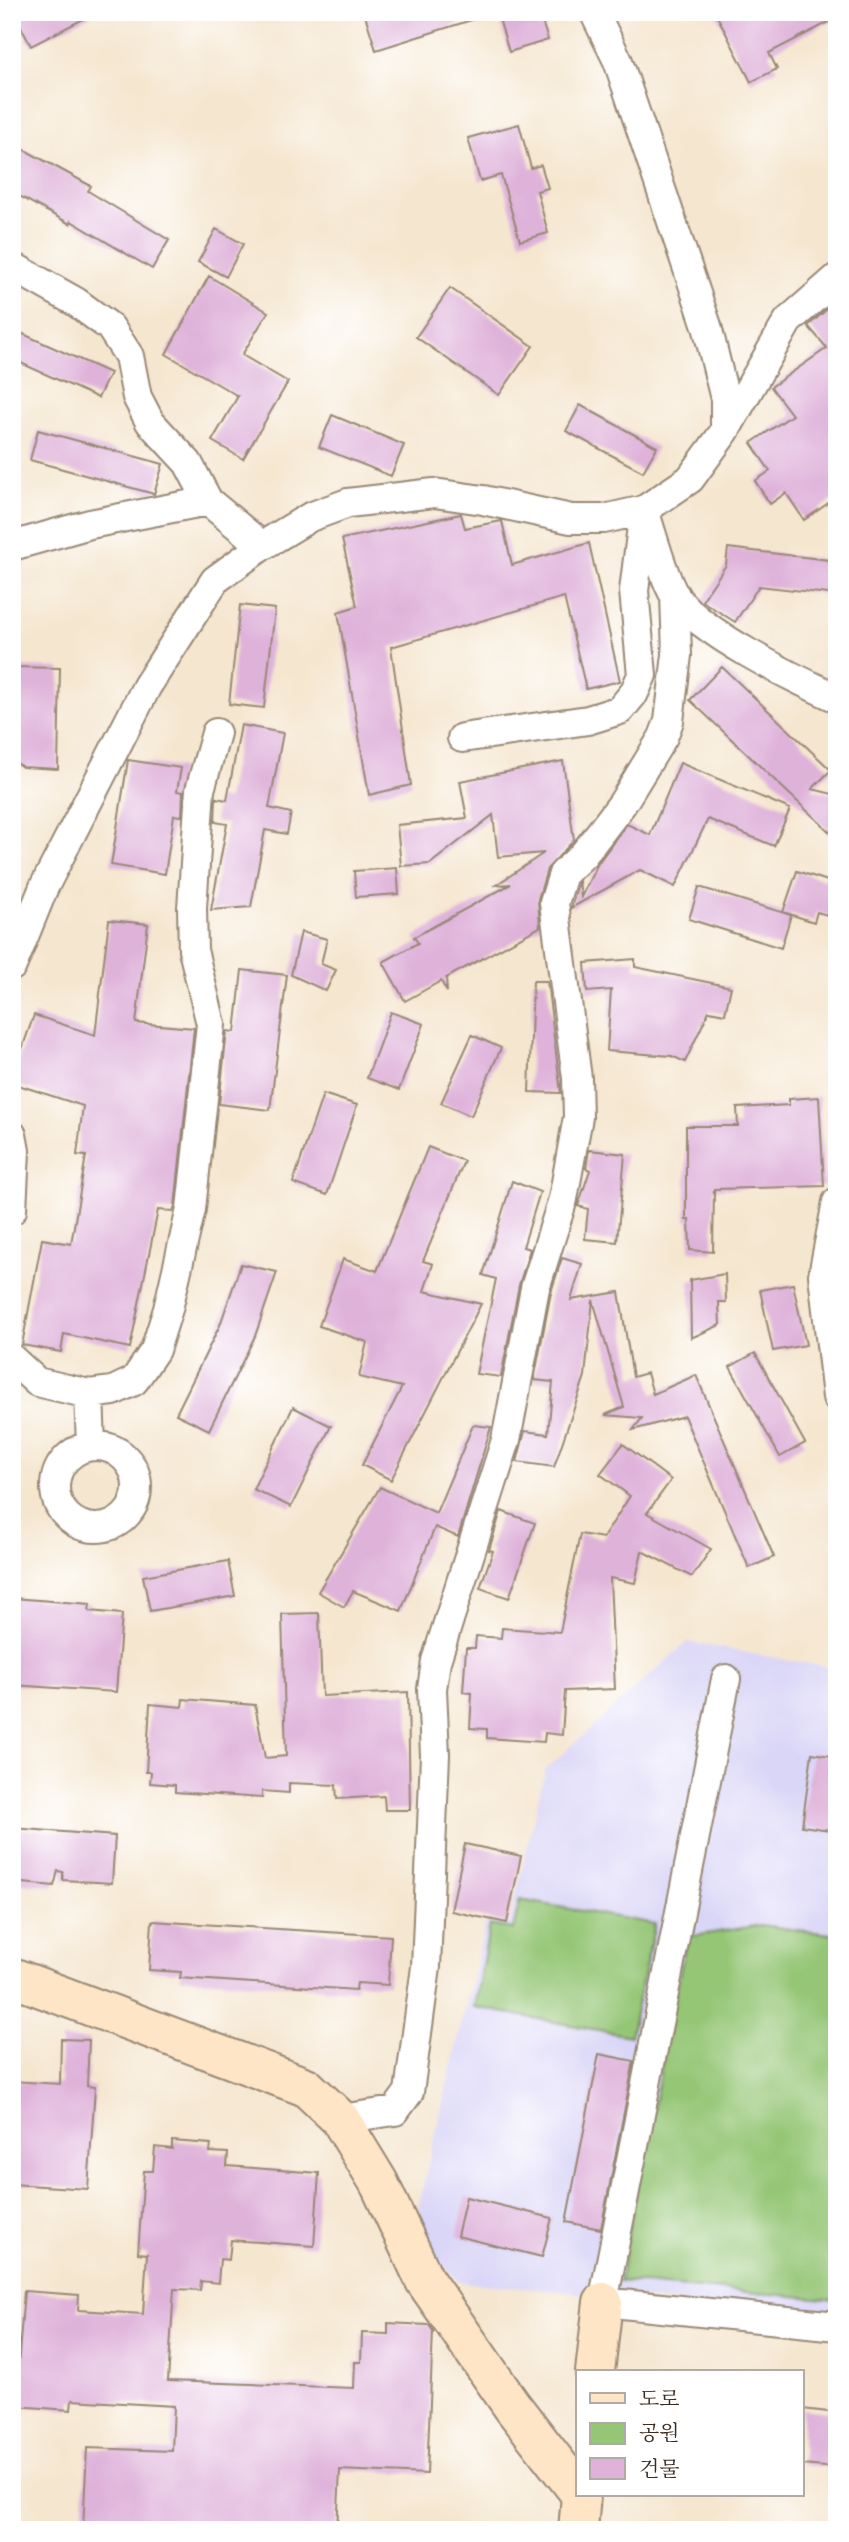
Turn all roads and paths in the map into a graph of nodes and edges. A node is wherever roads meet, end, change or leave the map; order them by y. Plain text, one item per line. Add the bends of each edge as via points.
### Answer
1 (594, 12) edge
2 (12, 266) edge
3 (837, 278) edge
4 (725, 431) junction
5 (208, 501) junction
6 (644, 510) junction
7 (12, 546) edge
8 (262, 546) junction
9 (675, 595) junction
10 (837, 698) edge
11 (216, 733) dead end
12 (462, 738) dead end
13 (12, 966) edge
14 (12, 1135) edge
15 (837, 1202) edge
16 (12, 1210) edge
17 (12, 1359) edge
18 (89, 1394) junction
19 (837, 1397) edge
20 (90, 1446) dead end
21 (726, 1679) dead end
22 (12, 1977) edge
23 (340, 2119) junction
24 (603, 2302) junction
25 (837, 2326) edge
26 (594, 2370) edge
27 (576, 2489) edge
28 (579, 2496) edge
29 (578, 2530) edge

1 - 4 street via 618,61 706,326 725,400
2 - 5 street via 110,327 129,356 137,397 150,422 188,463
3 - 4 street via 788,321
4 - 6 street via 690,479
5 - 7 street via 90,524
5 - 8 street
6 - 8 street via 604,519 571,519 446,495 393,496 348,503 310,517
6 - 9 street
6 - 12 street via 634,591 642,675 634,693 620,710 588,720
8 - 13 street via 215,580 147,686 44,887
9 - 10 street via 717,632
9 - 23 street via 677,655 663,737 622,804 563,874 554,903 579,1117 564,1199 536,1288 506,1440 436,1661 426,1967 410,2092 395,2111
11 - 18 street via 200,790 191,908 193,950 211,1024 191,1209 155,1350 134,1381 113,1391
14 - 16 street
15 - 19 street via 823,1275
17 - 18 street via 37,1382
18 - 20 street
21 - 24 street
22 - 23 street via 306,2087
23 - 27 street via 379,2183 425,2281
24 - 25 street
24 - 26 street
28 - 29 street

